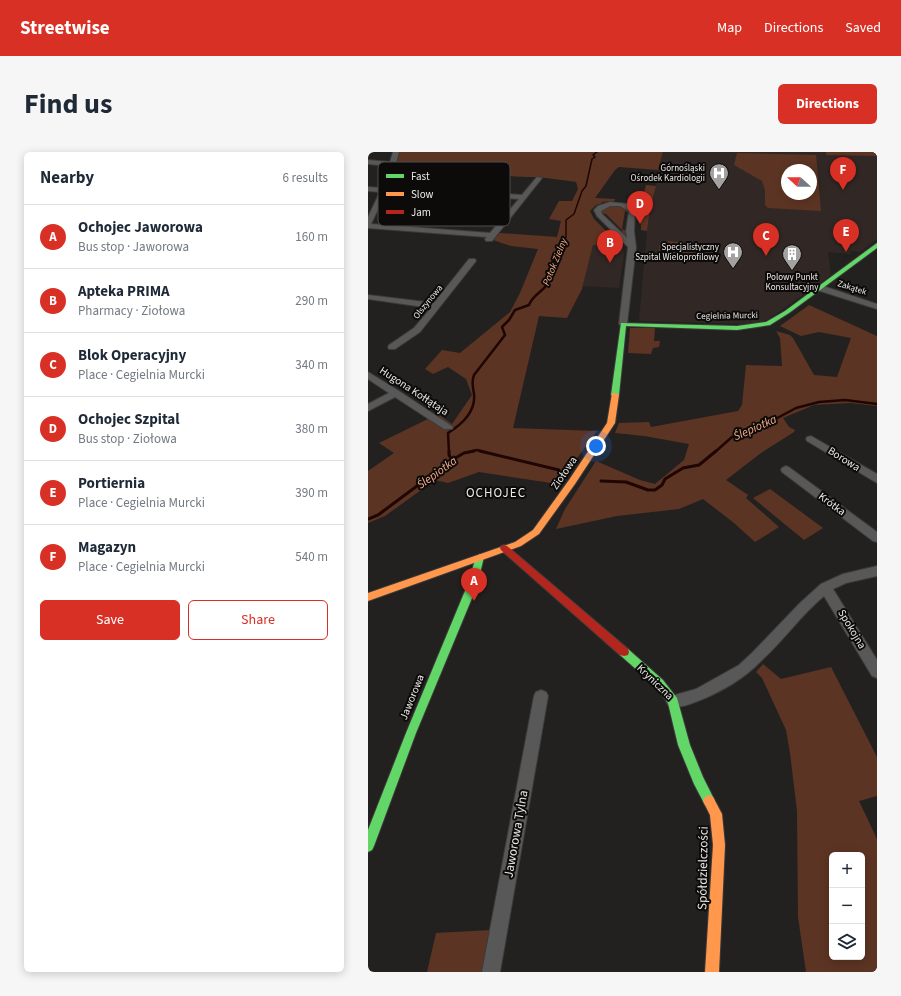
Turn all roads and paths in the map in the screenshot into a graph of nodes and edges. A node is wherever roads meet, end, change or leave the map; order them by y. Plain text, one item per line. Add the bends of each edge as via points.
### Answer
1 (396, 152) edge
2 (368, 162) edge
3 (393, 162) edge
4 (378, 163) edge
5 (539, 178) dead end
6 (510, 196) edge
7 (523, 197) junction
8 (378, 202) edge
9 (510, 213) edge
10 (369, 221) edge
11 (407, 226) edge
12 (499, 226) edge
13 (877, 245) edge
14 (632, 246) junction
15 (472, 261) dead end
16 (820, 288) junction
17 (368, 297) edge
18 (437, 306) junction
19 (877, 307) edge
20 (623, 324) junction
21 (392, 347) dead end
22 (368, 375) edge
23 (396, 393) junction
24 (368, 408) edge
25 (448, 427) dead end
26 (812, 439) dead end
27 (786, 470) dead end
28 (877, 479) edge
29 (877, 538) edge
30 (504, 548) junction
31 (480, 557) junction
32 (877, 571) edge
33 (826, 587) junction
34 (368, 596) edge
35 (877, 672) edge
36 (541, 696) dead end
37 (673, 701) junction
38 (368, 846) edge
39 (491, 972) edge
40 (712, 972) edge

1 - 3 street
2 - 4 street
5 - 7 street
6 - 7 street
7 - 9 street
8 - 10 street
11 - 12 street via 490,237
13 - 16 street, Cegielnia Murcki
14 - 14 street, Ziołowa via 631,208 615,204 599,208 599,215
14 - 20 street, Ziołowa
15 - 18 street, Olszynowa
16 - 19 street, Zakątek
16 - 20 street, Cegielnia Murcki via 770,323 760,326 736,328
17 - 18 street
18 - 21 street, Olszynowa via 417,330
20 - 30 street, Ziołowa via 613,416 606,432 541,527 530,538
22 - 23 street, Hugona Kołłątaja
23 - 24 street
23 - 25 street, Hugona Kołłątaja
26 - 28 street, Borowa
27 - 29 street, Krótka
30 - 31 street, Ziołowa
30 - 37 street, Kryniczna via 659,683
31 - 34 street, Ziołowa
31 - 38 street, Jaworowa via 472,586 408,740
32 - 33 street, Kryniczna via 846,578
33 - 35 street, Spokojna
33 - 37 street, Kryniczna via 746,667 697,696
36 - 39 street, Jaworowa Tylna
37 - 40 street, Spółdzielczości via 684,745 698,780 716,814 718,826

